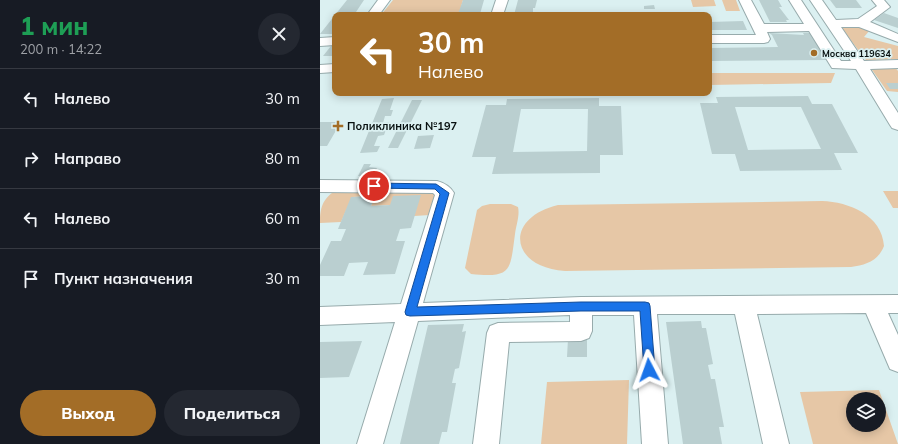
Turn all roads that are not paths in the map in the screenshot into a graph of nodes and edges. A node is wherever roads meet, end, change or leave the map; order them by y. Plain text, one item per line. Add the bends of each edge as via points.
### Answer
1 (384, 0) edge
2 (502, 0) edge
3 (745, 0) edge
4 (795, 0) edge
5 (816, 0) edge
6 (881, 4) edge
7 (375, 12) edge
8 (499, 12) edge
9 (898, 12) edge
10 (861, 23) junction
11 (832, 24) junction
12 (812, 27) junction
13 (760, 28) junction
14 (898, 38) edge
15 (712, 39) edge
16 (320, 42) edge
17 (332, 42) edge
18 (860, 64) junction
19 (898, 64) edge
20 (332, 68) edge
21 (320, 69) edge
22 (898, 125) edge
23 (323, 190) edge
24 (898, 304) edge
25 (873, 305) junction
26 (581, 306) junction
27 (645, 306) junction
28 (744, 306) junction
29 (410, 312) junction
30 (320, 316) edge
31 (898, 362) edge
32 (370, 444) edge
33 (486, 444) edge
34 (654, 444) edge
35 (776, 444) edge

1 - 7 lane
2 - 8 lane
3 - 13 lane
4 - 12 lane
5 - 11 lane
6 - 9 lane
6 - 10 lane
10 - 11 lane
10 - 14 lane
11 - 18 lane
12 - 13 lane
12 - 18 lane via 837,65
13 - 15 lane via 764,39
16 - 17 lane
18 - 19 lane
18 - 22 lane
20 - 21 lane
23 - 29 lane via 436,187 445,193
24 - 25 lane
25 - 28 lane
25 - 31 lane
26 - 27 lane
26 - 29 lane
26 - 33 lane via 581,330 498,333
27 - 28 lane
27 - 34 lane
28 - 35 lane
29 - 30 lane
29 - 32 lane

